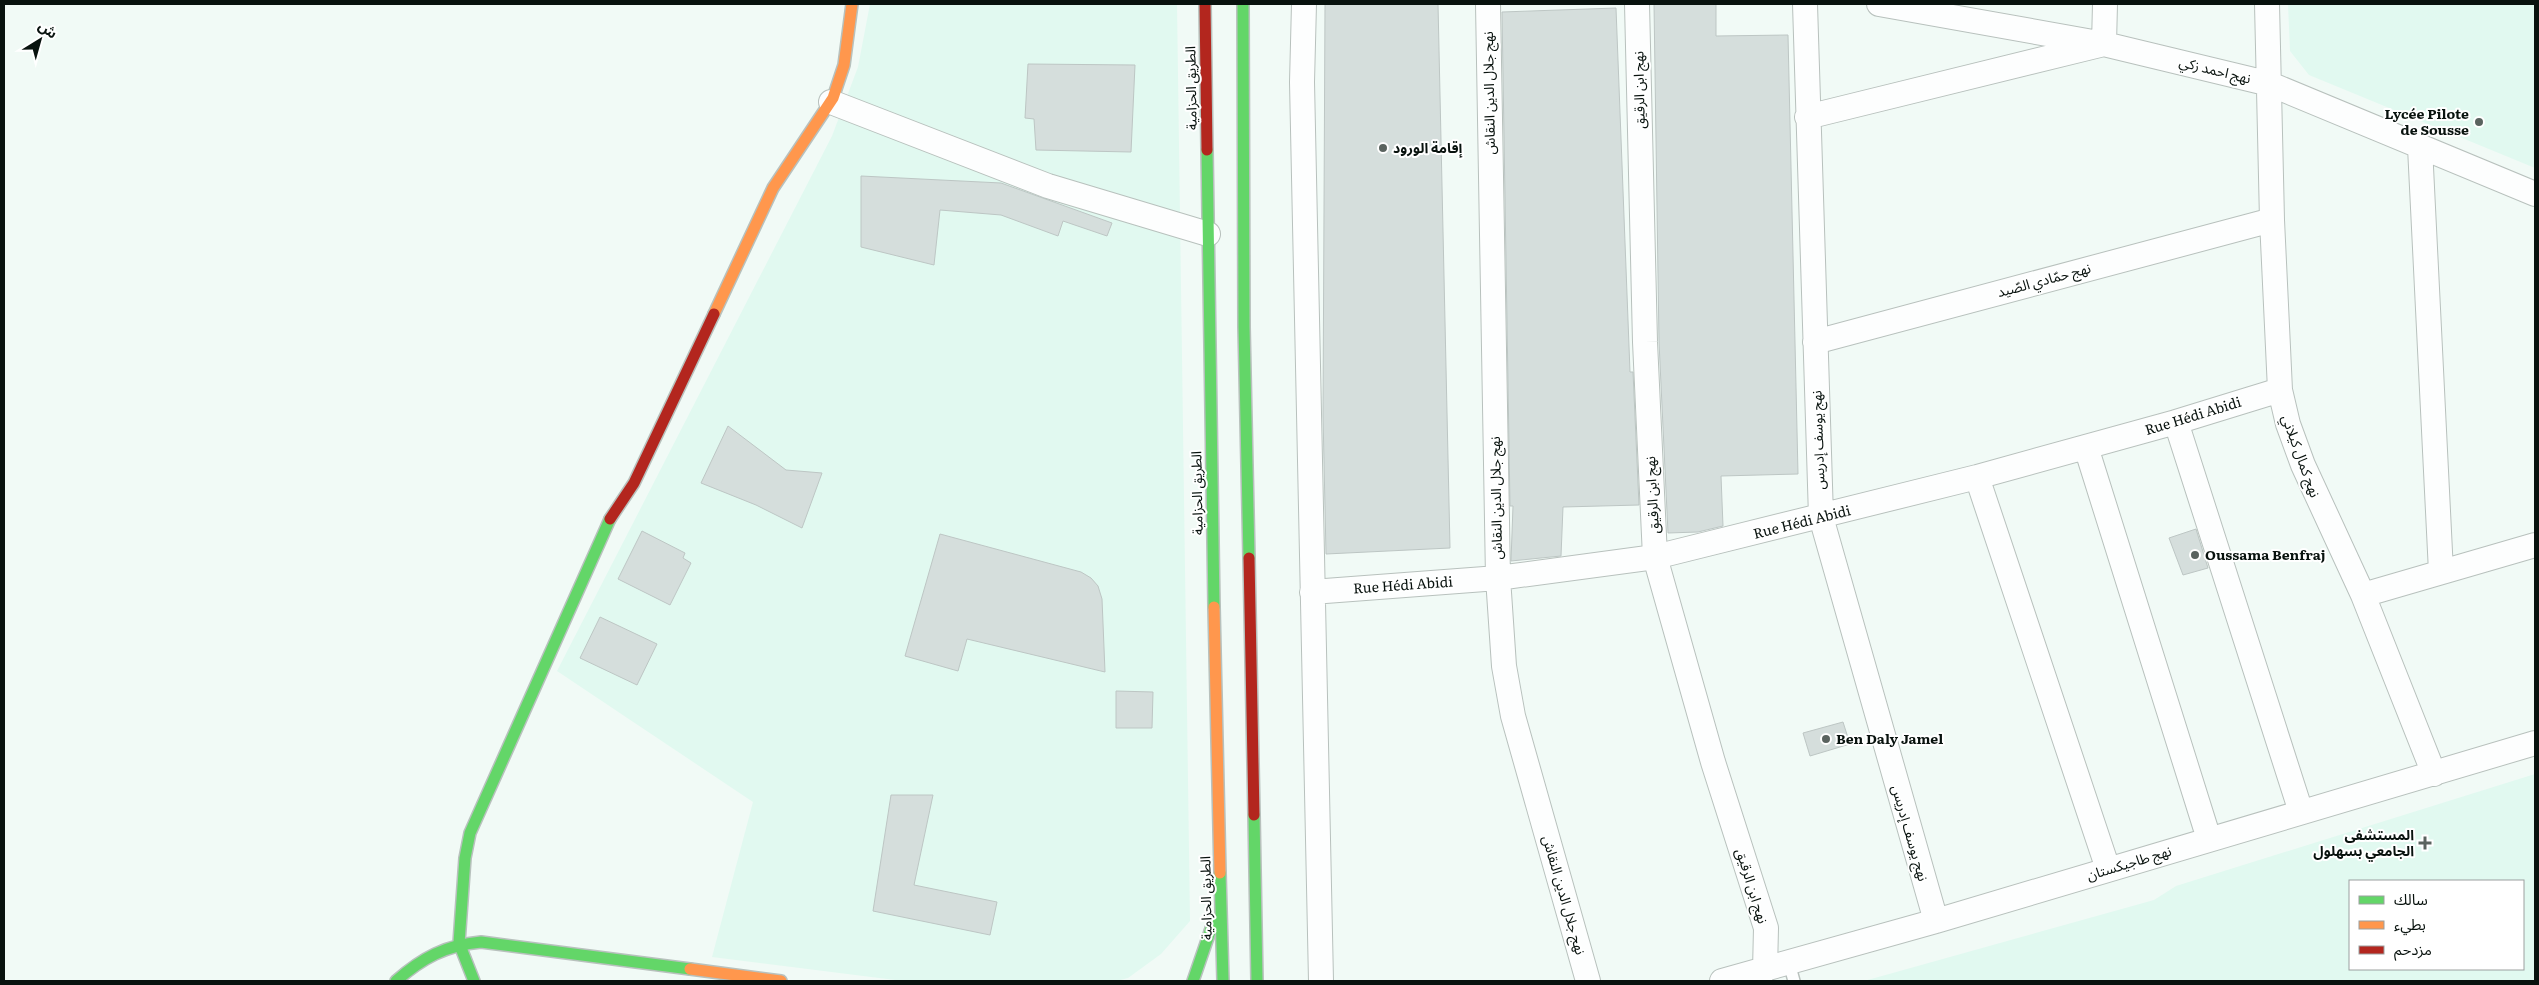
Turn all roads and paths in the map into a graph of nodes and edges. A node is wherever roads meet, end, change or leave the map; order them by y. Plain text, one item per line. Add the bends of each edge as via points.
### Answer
1 (852, 4) edge
2 (1205, 4) edge
3 (1243, 4) edge
4 (1304, 4) edge
5 (1488, 4) edge
6 (1637, 4) edge
7 (1805, 4) edge
8 (1879, 4) edge
9 (2105, 4) edge
10 (2267, 4) edge
11 (1955, 11) edge
12 (2104, 44) junction
13 (2270, 84) junction
14 (831, 102) junction
15 (1807, 117) junction
16 (2420, 147) junction
17 (2535, 194) edge
18 (2272, 220) junction
19 (1208, 234) junction
20 (1815, 342) junction
21 (2280, 390) junction
22 (2176, 422) junction
23 (2086, 447) junction
24 (1977, 477) junction
25 (1821, 517) junction
26 (2535, 544) edge
27 (1655, 557) junction
28 (2441, 572) junction
29 (1498, 578) junction
30 (1312, 592) junction
31 (2362, 596) junction
32 (2535, 743) edge
33 (2434, 774) junction
34 (2301, 812) junction
35 (2209, 839) junction
36 (2108, 869) junction
37 (1221, 894) junction
38 (1936, 921) junction
39 (1766, 928) junction
40 (459, 944) junction
41 (1792, 972) edge
42 (1767, 976) edge
43 (396, 981) edge
44 (474, 981) edge
45 (781, 981) edge
46 (1193, 981) edge
47 (1223, 981) edge
48 (1257, 981) edge
49 (1320, 981) edge
50 (1588, 981) edge
51 (1722, 981) edge

1 - 14 main road via 844,66
2 - 19 main road, الطريق الحزامية
3 - 48 main road via 1244,336
4 - 30 street via 1302,92
5 - 29 street, نهج جلال الدين النقاش
6 - 27 street, نهج ابن الرقيق via 1645,342
7 - 15 street, نهج يوسف إدريس
8 - 11 street, نهج احمد زكي
9 - 12 street
10 - 13 street, نهج كمال كيلاني
11 - 12 street, نهج احمد زكي
12 - 13 street, نهج احمد زكي
12 - 15 street
13 - 16 street, نهج احمد زكي
13 - 18 street, نهج كمال كيلاني
14 - 19 street via 1048,186
14 - 40 main road via 773,188 634,482 608,522 495,772 470,833 462,887
15 - 20 street, نهج يوسف إدريس
16 - 17 street, نهج احمد زكي
16 - 28 street
18 - 20 street, نهج حمّادي الصّيد
18 - 21 street, نهج كمال كيلاني
19 - 37 main road, الطريق الحزامية
20 - 25 street, نهج يوسف إدريس
21 - 22 street, Rue Hédi Abidi
21 - 31 street, نهج كمال كيلاني via 2303,464
22 - 23 street, Rue Hédi Abidi
22 - 34 street
23 - 24 street, Rue Hédi Abidi
23 - 35 street
24 - 25 street, Rue Hédi Abidi
24 - 36 street
25 - 27 street, Rue Hédi Abidi
25 - 38 street, نهج يوسف إدريس
26 - 28 street
27 - 29 street, Rue Hédi Abidi
27 - 39 street, نهج ابن الرقيق via 1713,762
28 - 31 street
29 - 30 street, Rue Hédi Abidi
29 - 50 street, نهج جلال الدين النقاش via 1504,666 1513,716
30 - 49 street
31 - 33 street, نهج كمال كيلاني
32 - 33 street, نهج طاجيكستان
33 - 34 street, نهج طاجيكستان
34 - 35 street, نهج طاجيكستان
35 - 36 street, نهج طاجيكستان
36 - 38 street, نهج طاجيكستان
37 - 46 main road
37 - 47 main road, الطريق الحزامية
38 - 41 street, نهج طاجيكستان
39 - 41 street
39 - 42 street, نهج ابن الرقيق
40 - 43 main road via 423,958
40 - 44 main road
40 - 45 main road via 481,942
41 - 42 street, نهج طاجيكستان
42 - 51 street, نهج طاجيكستان

